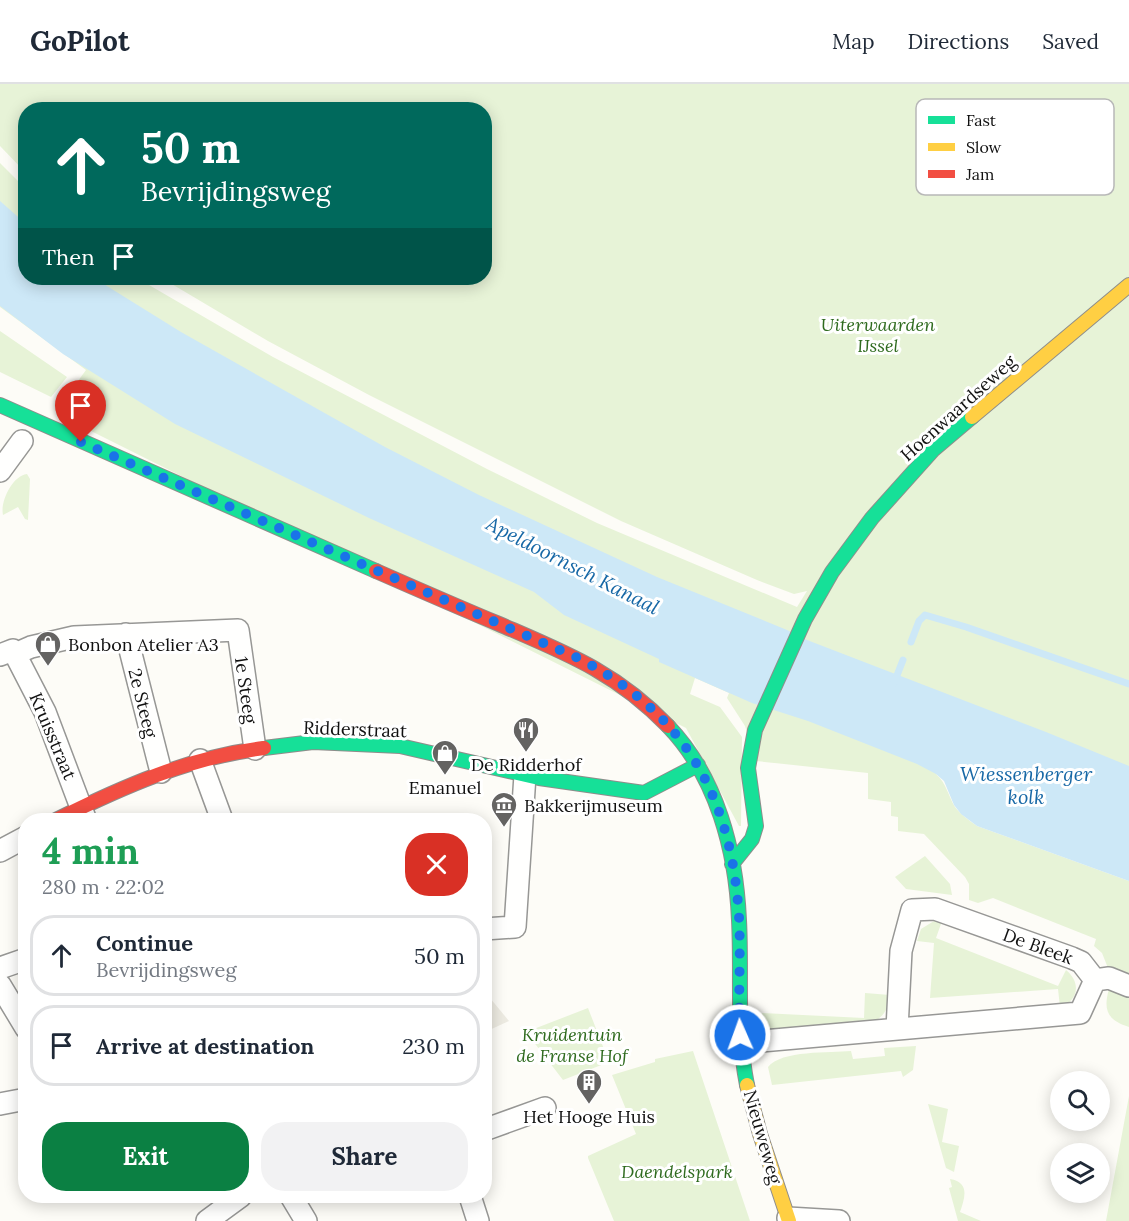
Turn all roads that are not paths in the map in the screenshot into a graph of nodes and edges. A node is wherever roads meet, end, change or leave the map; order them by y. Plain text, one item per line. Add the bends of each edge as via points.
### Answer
1 (1129, 285) edge
2 (0, 405) edge
3 (22, 441) dead end
4 (0, 471) edge
5 (126, 634) junction
6 (9, 653) edge
7 (255, 749) junction
8 (200, 760) junction
9 (698, 765) junction
10 (161, 771) junction
11 (525, 775) junction
12 (84, 813) edge
13 (86, 813) edge
14 (219, 813) edge
15 (18, 841) edge
16 (0, 851) edge
17 (733, 870) junction
18 (492, 928) edge
19 (18, 961) edge
20 (0, 968) edge
21 (1095, 980) junction
22 (0, 985) edge
23 (1129, 986) edge
24 (18, 1015) edge
25 (897, 1029) junction
26 (740, 1043) junction
27 (18, 1101) edge
28 (0, 1104) edge
29 (545, 1108) dead end
30 (492, 1127) edge
31 (231, 1203) edge
32 (295, 1203) edge
33 (472, 1203) edge
34 (788, 1220) edge
35 (207, 1221) edge
36 (306, 1221) edge
37 (478, 1221) edge
38 (839, 1221) edge

1 - 17 street, Hoenwaardseweg via 933,450 872,518 832,572 808,613 750,748 748,768 756,826
2 - 9 street, Nieuweweg via 588,663 649,705 675,732
3 - 4 street
5 - 6 street via 74,637
5 - 7 street, 1e Steeg via 238,630
5 - 10 street, 2e Steeg
6 - 12 street, Kruisstraat via 45,712
7 - 8 street, Ridderstraat
7 - 11 street, Ridderstraat via 313,742 400,746
8 - 10 street, Ridderstraat
8 - 14 street
9 - 11 street, Ridderstraat via 644,793
9 - 17 street, Nieuweweg via 718,807
10 - 13 street, Ridderstraat
11 - 18 street via 516,927
15 - 16 street
17 - 26 street, Nieuweweg via 739,918
19 - 20 street
21 - 23 street via 1109,978
21 - 25 street via 1080,1012
21 - 25 street, De Bleek via 1081,962 1072,958 935,909 912,910 901,951
22 - 24 street
25 - 26 street
26 - 34 street, Nieuweweg via 758,1123
27 - 28 street
29 - 30 street
31 - 35 street
32 - 36 street
33 - 37 street
34 - 38 street, Nieuweweg

